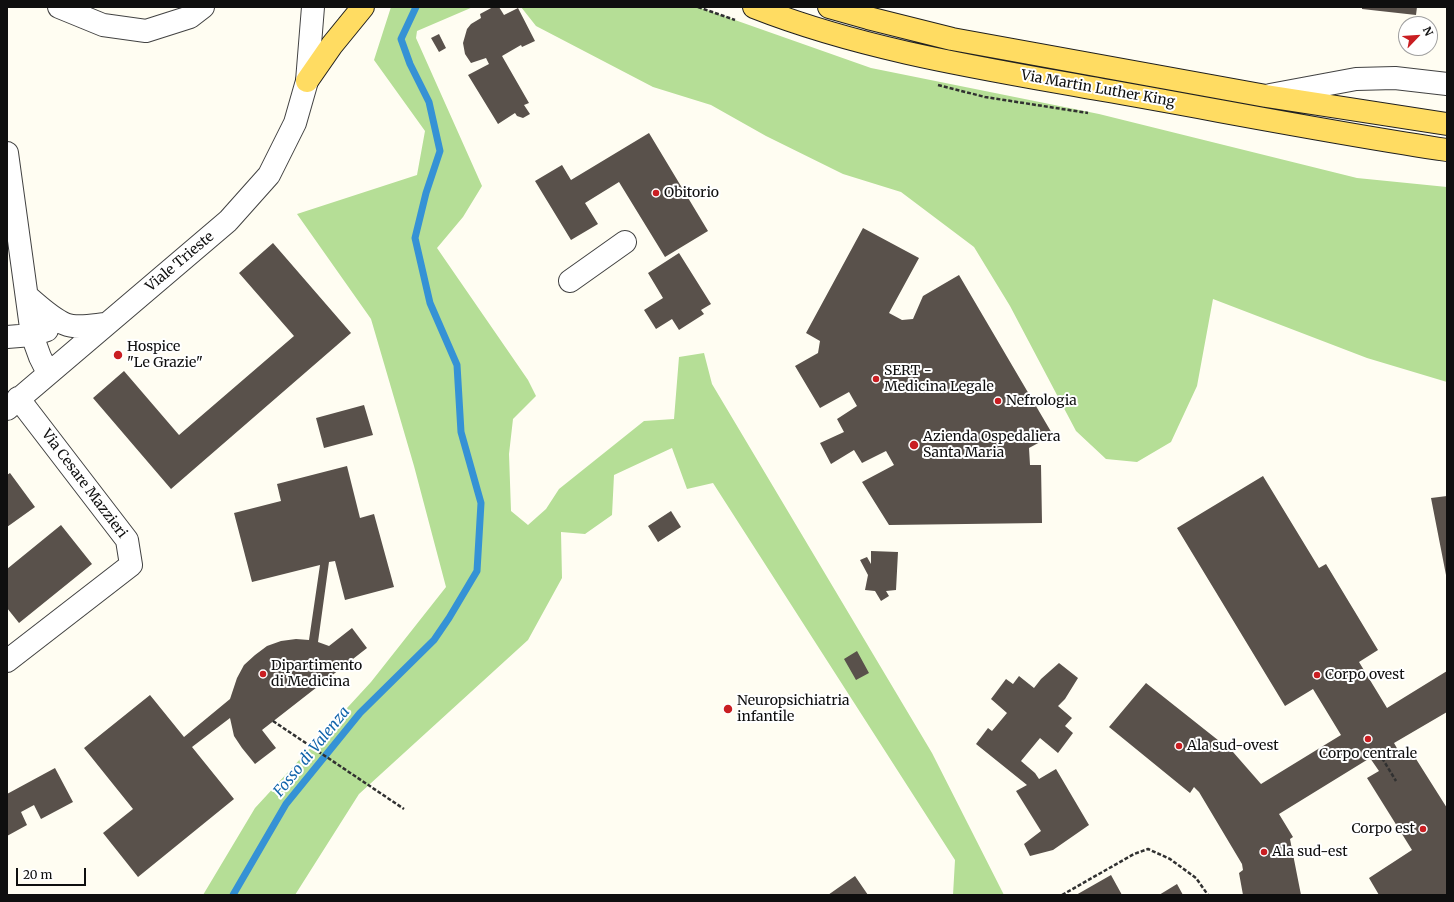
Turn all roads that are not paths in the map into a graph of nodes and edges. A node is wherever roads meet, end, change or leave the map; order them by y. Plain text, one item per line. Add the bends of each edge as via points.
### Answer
1 (59, 7) edge
2 (203, 7) edge
3 (313, 7) edge
4 (363, 7) edge
5 (754, 7) edge
6 (829, 7) edge
7 (307, 81) junction
8 (1447, 84) edge
9 (1266, 96) junction
10 (1447, 124) edge
11 (1447, 150) edge
12 (7, 153) edge
13 (625, 242) dead end
14 (570, 281) dead end
15 (27, 296) junction
16 (66, 324) junction
17 (106, 324) junction
18 (32, 334) junction
19 (7, 337) edge
20 (48, 373) junction
21 (13, 404) edge
22 (7, 661) edge

1 - 2 street via 103,25 146,31 190,17
3 - 7 street, Viale Trieste
4 - 7 main road
5 - 11 main road, Via Martin Luther King via 858,42 948,62
6 - 9 main road, Via Martin Luther King via 952,39
7 - 17 street, Viale Trieste via 295,123 269,175 228,221
8 - 9 street via 1395,78 1356,80
9 - 10 main road, Via Martin Luther King
12 - 15 street
13 - 14 street
15 - 16 street
15 - 18 street
16 - 17 street
16 - 18 street
17 - 20 street, Viale Trieste
18 - 19 street
18 - 20 street
20 - 21 street, Viale Trieste
21 - 22 street, Via Cesare Mazzieri via 127,540 131,565

